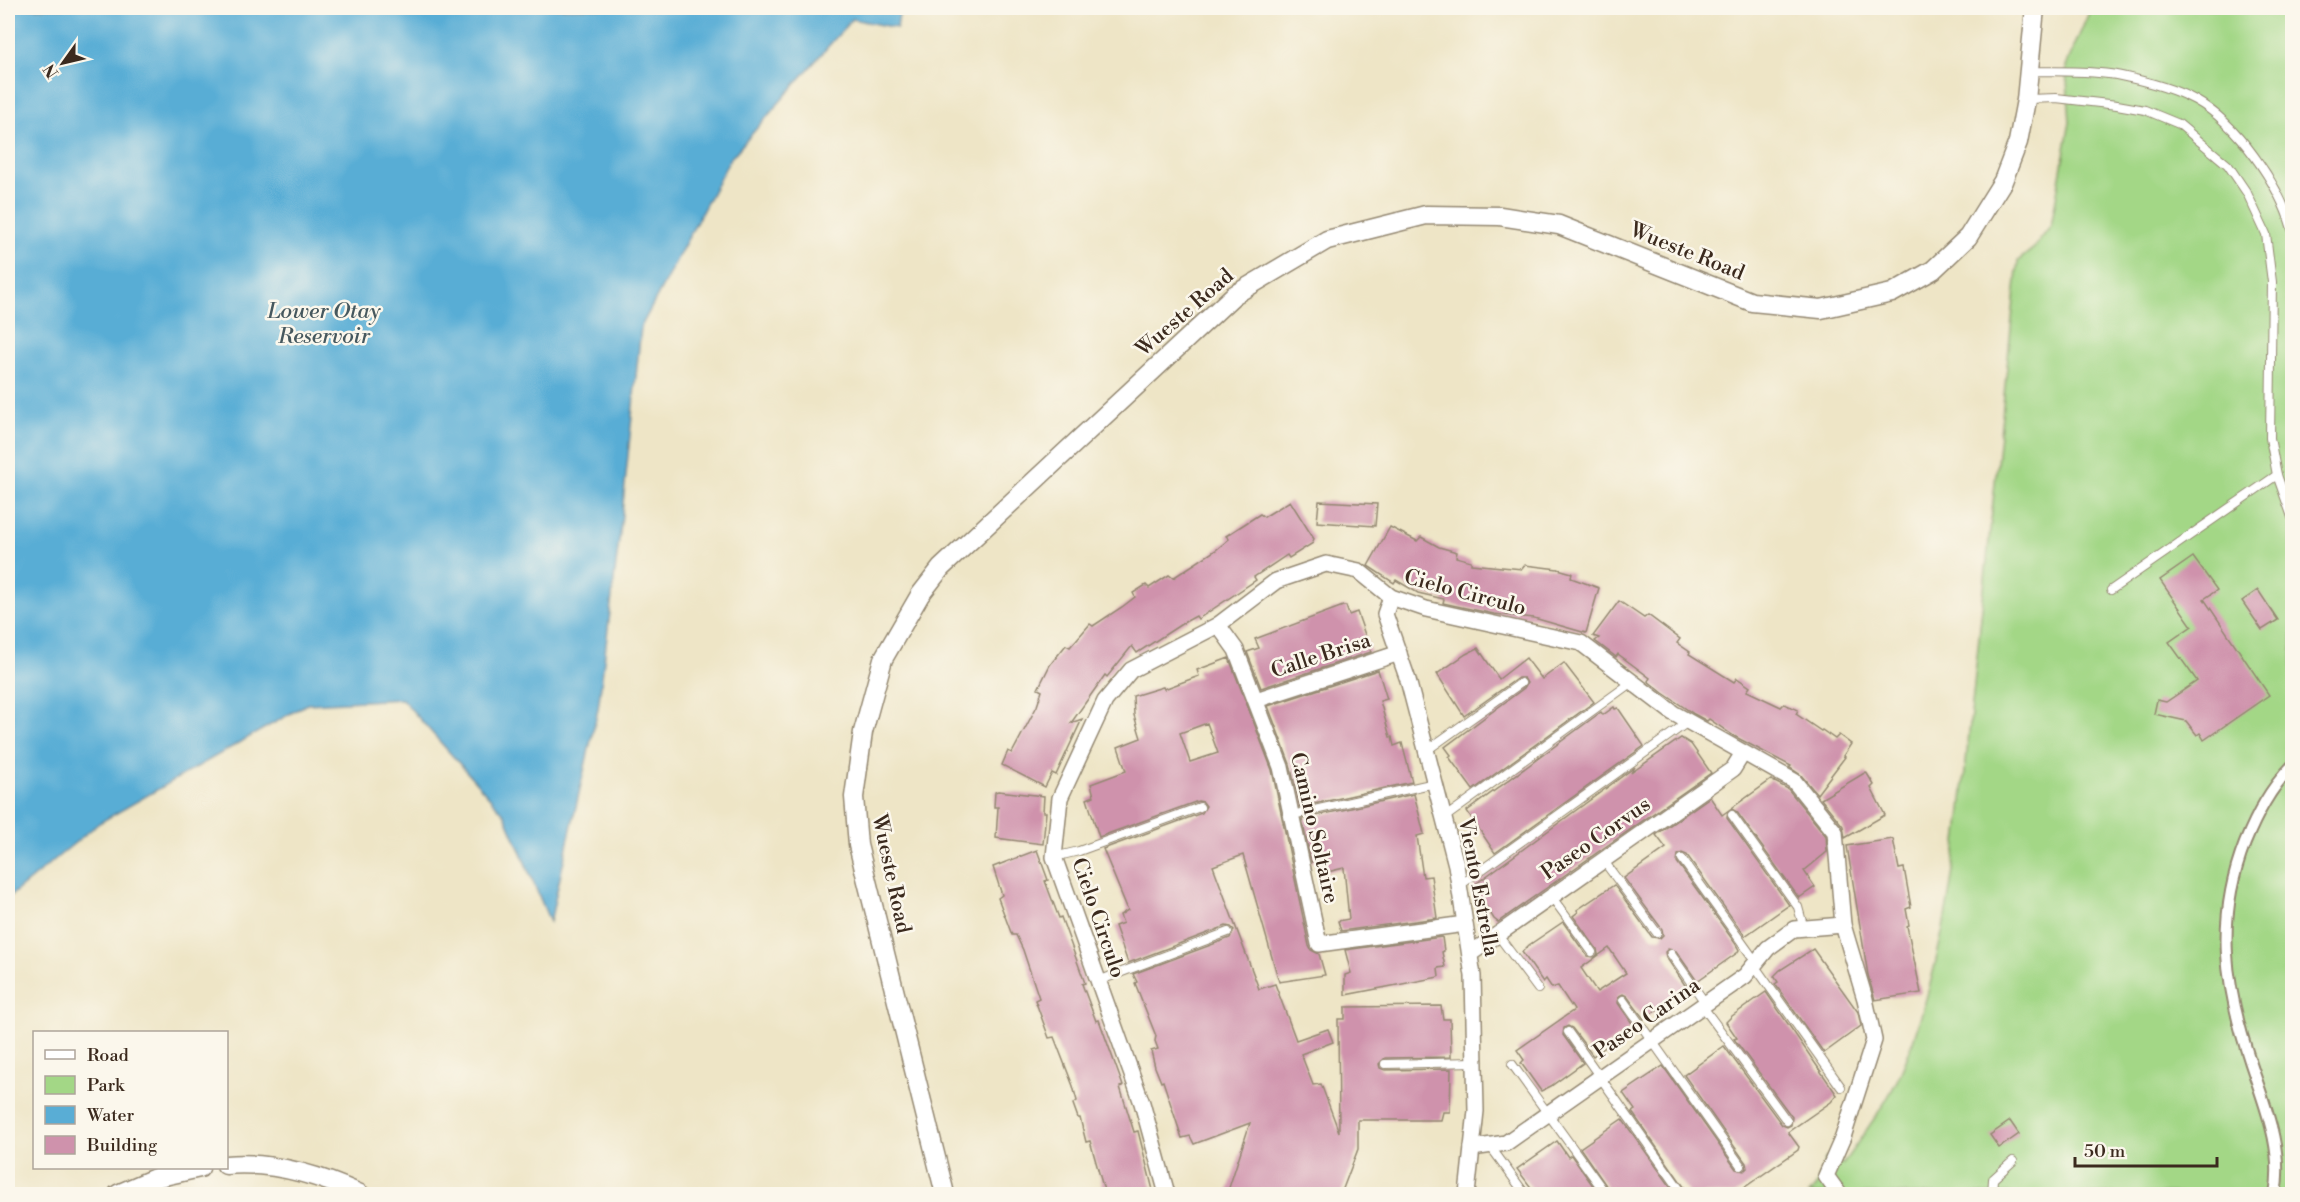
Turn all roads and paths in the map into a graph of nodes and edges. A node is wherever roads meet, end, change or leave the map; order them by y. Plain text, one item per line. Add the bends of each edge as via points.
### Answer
1 (2035, 8) edge
2 (2029, 71) junction
3 (2026, 100) junction
4 (2292, 229) edge
5 (2277, 476) junction
6 (2292, 517) edge
7 (2111, 590) dead end
8 (1391, 597) junction
9 (1218, 625) junction
10 (1399, 653) junction
11 (1632, 682) junction
12 (1521, 683) dead end
13 (1256, 700) junction
14 (1688, 722) junction
15 (1426, 751) junction
16 (1743, 753) junction
17 (2292, 766) edge
18 (1435, 783) junction
19 (1200, 807) dead end
20 (1292, 815) junction
21 (1732, 815) dead end
22 (1444, 818) junction
23 (1054, 857) junction
24 (1682, 859) dead end
25 (1603, 860) junction
26 (1459, 886) junction
27 (1551, 896) junction
28 (1465, 924) junction
29 (1843, 925) junction
30 (1804, 928) junction
31 (1228, 932) dead end
32 (1657, 933) dead end
33 (1497, 934) junction
34 (1592, 952) dead end
35 (1470, 954) junction
36 (1671, 954) dead end
37 (1755, 963) junction
38 (1098, 981) junction
39 (1538, 989) dead end
40 (1623, 1000) dead end
41 (1705, 1005) junction
42 (1568, 1032) dead end
43 (1653, 1042) junction
44 (1475, 1062) junction
45 (1385, 1064) dead end
46 (1512, 1064) dead end
47 (1600, 1077) junction
48 (1841, 1087) dead end
49 (1548, 1114) junction
50 (1787, 1121) dead end
51 (1490, 1146) junction
52 (1472, 1148) junction
53 (2013, 1161) dead end
54 (228, 1165) edge
55 (1741, 1166) dead end
56 (192, 1169) edge
57 (118, 1194) edge
58 (360, 1194) edge
59 (945, 1194) edge
60 (1167, 1194) edge
61 (1467, 1194) edge
62 (1525, 1194) edge
63 (1606, 1194) edge
64 (1683, 1194) edge
65 (1839, 1194) edge
66 (1992, 1194) edge
67 (2275, 1194) edge

1 - 2 street, Wueste Road
2 - 3 street, Wueste Road
2 - 4 lane via 2120,76 2196,101 2228,126 2254,155 2277,192
3 - 5 lane via 2067,99 2154,113 2179,124 2228,165 2266,234 2272,282 2270,438
3 - 59 street, Wueste Road via 2018,142 2003,181 1968,237 1933,270 1892,293 1821,309 1752,302 1559,225 1500,216 1426,214 1327,240 1234,295 941,568 920,595 884,659 863,732 854,797 858,845
5 - 6 lane
5 - 7 lane
8 - 9 street, Cielo Circulo via 1359,571 1326,564 1276,581
8 - 10 street, Viento Estrella via 1385,614
8 - 11 street, Cielo Circulo via 1426,609 1581,643
9 - 13 street, Camino Soltaire via 1236,650
9 - 23 street, Cielo Circulo via 1131,670 1105,701 1060,798
10 - 13 street, Calle Brisa
10 - 15 street, Viento Estrella
11 - 14 street, Cielo Circulo
11 - 22 lane
12 - 15 lane
13 - 20 street, Camino Soltaire via 1281,767
14 - 16 street, Cielo Circulo
14 - 26 lane
15 - 18 street, Viento Estrella
16 - 25 street, Paseo Corvus via 1733,769
16 - 29 street, Cielo Circulo via 1794,781 1835,832
17 - 67 street via 2254,819 2233,880 2227,915 2227,968 2242,1037 2274,1140
18 - 20 lane
18 - 22 street, Viento Estrella
19 - 23 lane
20 - 28 street, Camino Soltaire via 1319,944
21 - 30 lane via 1798,907
22 - 26 street, Viento Estrella
23 - 38 street, Cielo Circulo
24 - 37 lane
25 - 27 street, Paseo Corvus
25 - 32 lane
26 - 28 street, Viento Estrella
27 - 33 street, Paseo Corvus
27 - 34 lane
28 - 35 street, Viento Estrella
29 - 30 street, Paseo Carina
29 - 65 street, Cielo Circulo via 1874,1040 1843,1137 1826,1176
30 - 37 street, Paseo Carina via 1794,929
31 - 38 lane
33 - 35 street, Paseo Corvus
33 - 39 lane
35 - 44 street, Viento Estrella
36 - 41 lane
37 - 41 street, Paseo Carina
37 - 48 lane
38 - 60 street, Cielo Circulo via 1142,1103
40 - 43 lane
41 - 43 street, Paseo Carina
41 - 50 lane
42 - 47 lane
43 - 47 street, Paseo Carina
43 - 55 lane
44 - 45 lane
44 - 52 street, Viento Estrella
46 - 49 lane
47 - 49 street, Paseo Carina
47 - 64 lane
49 - 51 street, Paseo Carina via 1506,1143
49 - 63 lane
51 - 52 street, Paseo Carina
51 - 62 lane
52 - 61 street, Viento Estrella
53 - 66 lane via 1993,1179
54 - 58 street via 259,1165 314,1175
56 - 57 street via 154,1178

